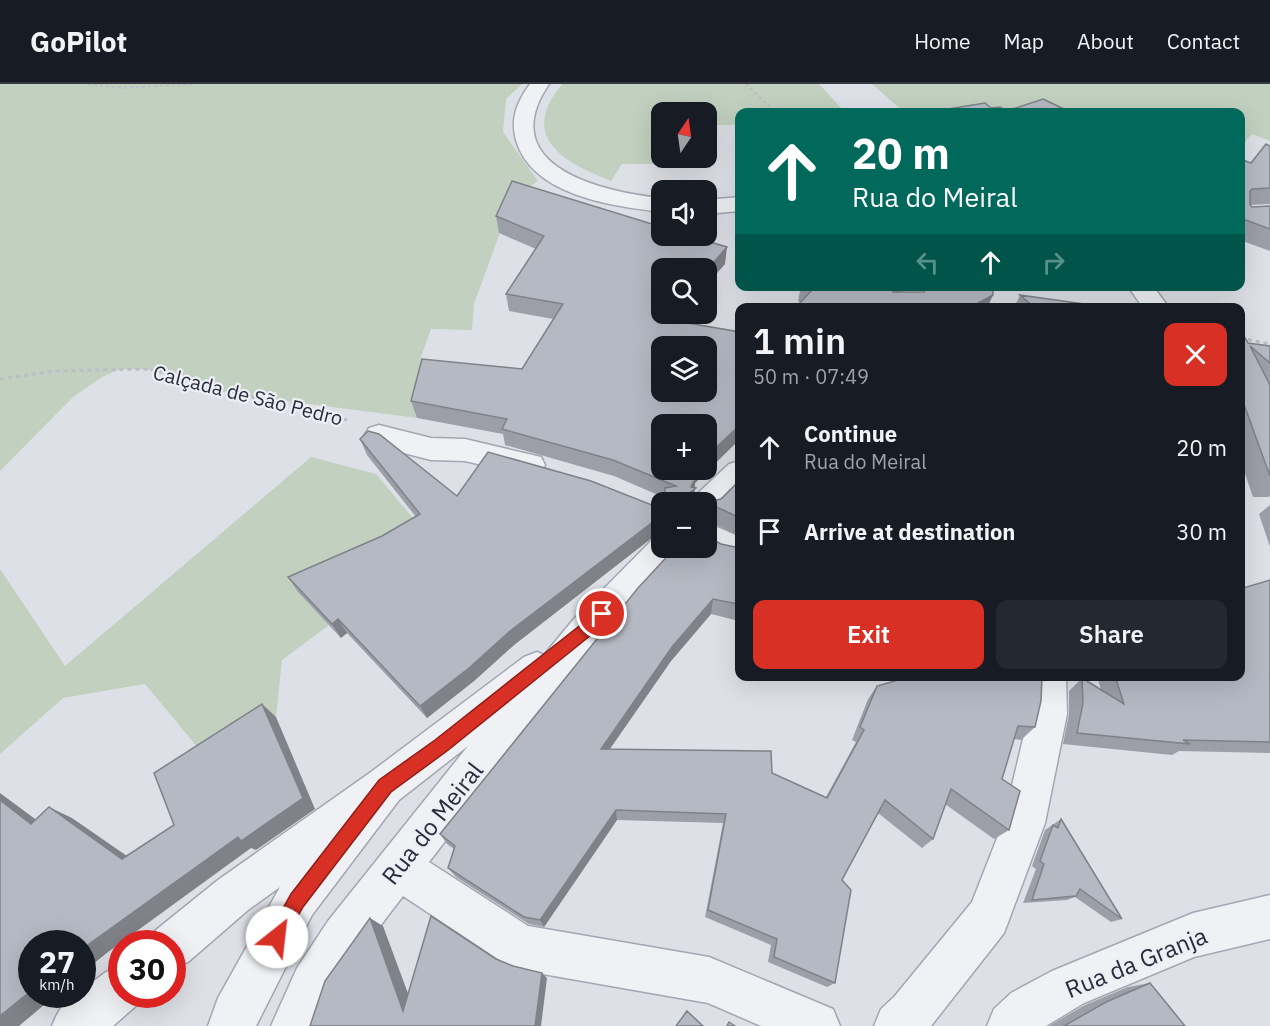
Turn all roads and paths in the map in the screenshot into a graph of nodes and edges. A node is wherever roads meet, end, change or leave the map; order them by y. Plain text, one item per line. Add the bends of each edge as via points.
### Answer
1 (88, 84) edge
2 (192, 84) edge
3 (540, 84) edge
4 (746, 84) edge
5 (772, 108) edge
6 (735, 204) edge
7 (651, 205) edge
8 (717, 206) edge
9 (917, 291) edge
10 (1144, 291) edge
11 (906, 303) edge
12 (1153, 303) edge
13 (1245, 339) edge
14 (1270, 344) edge
15 (0, 379) edge
16 (379, 436) joint
17 (556, 473) edge
18 (735, 477) edge
19 (717, 494) edge
20 (717, 541) edge
21 (735, 550) edge
22 (655, 558) edge
23 (586, 630) junction
24 (1048, 681) edge
25 (385, 786) junction
26 (398, 867) junction
27 (1270, 917) edge
28 (186, 935) edge
29 (108, 1000) edge
30 (76, 1026) edge
31 (232, 1026) edge
32 (295, 1026) edge
33 (816, 1026) edge
34 (898, 1026) edge
35 (1011, 1026) edge

1 - 2 path via 122,88
3 - 7 street via 526,105 522,126 531,153 552,174 587,191
4 - 5 path
6 - 8 street
9 - 11 street
10 - 12 street
13 - 14 path
15 - 16 path, Calçada de São Pedro via 54,371 145,369 192,377 233,394 298,404 354,422
16 - 17 street via 431,449 495,456
18 - 19 street
20 - 21 street
22 - 23 street, Rua do Meiral
23 - 25 street, Rua do Meiral
23 - 26 street, Rua do Meiral
24 - 34 street via 1048,714 1024,823 988,917 912,1014
25 - 28 street, Rua do Meiral
25 - 31 street via 297,900
26 - 32 street, Rua do Meiral via 313,984
26 - 33 street via 520,947 709,980
27 - 35 street, Rua da Granja via 1193,935 1078,983 1028,1010
29 - 30 street

